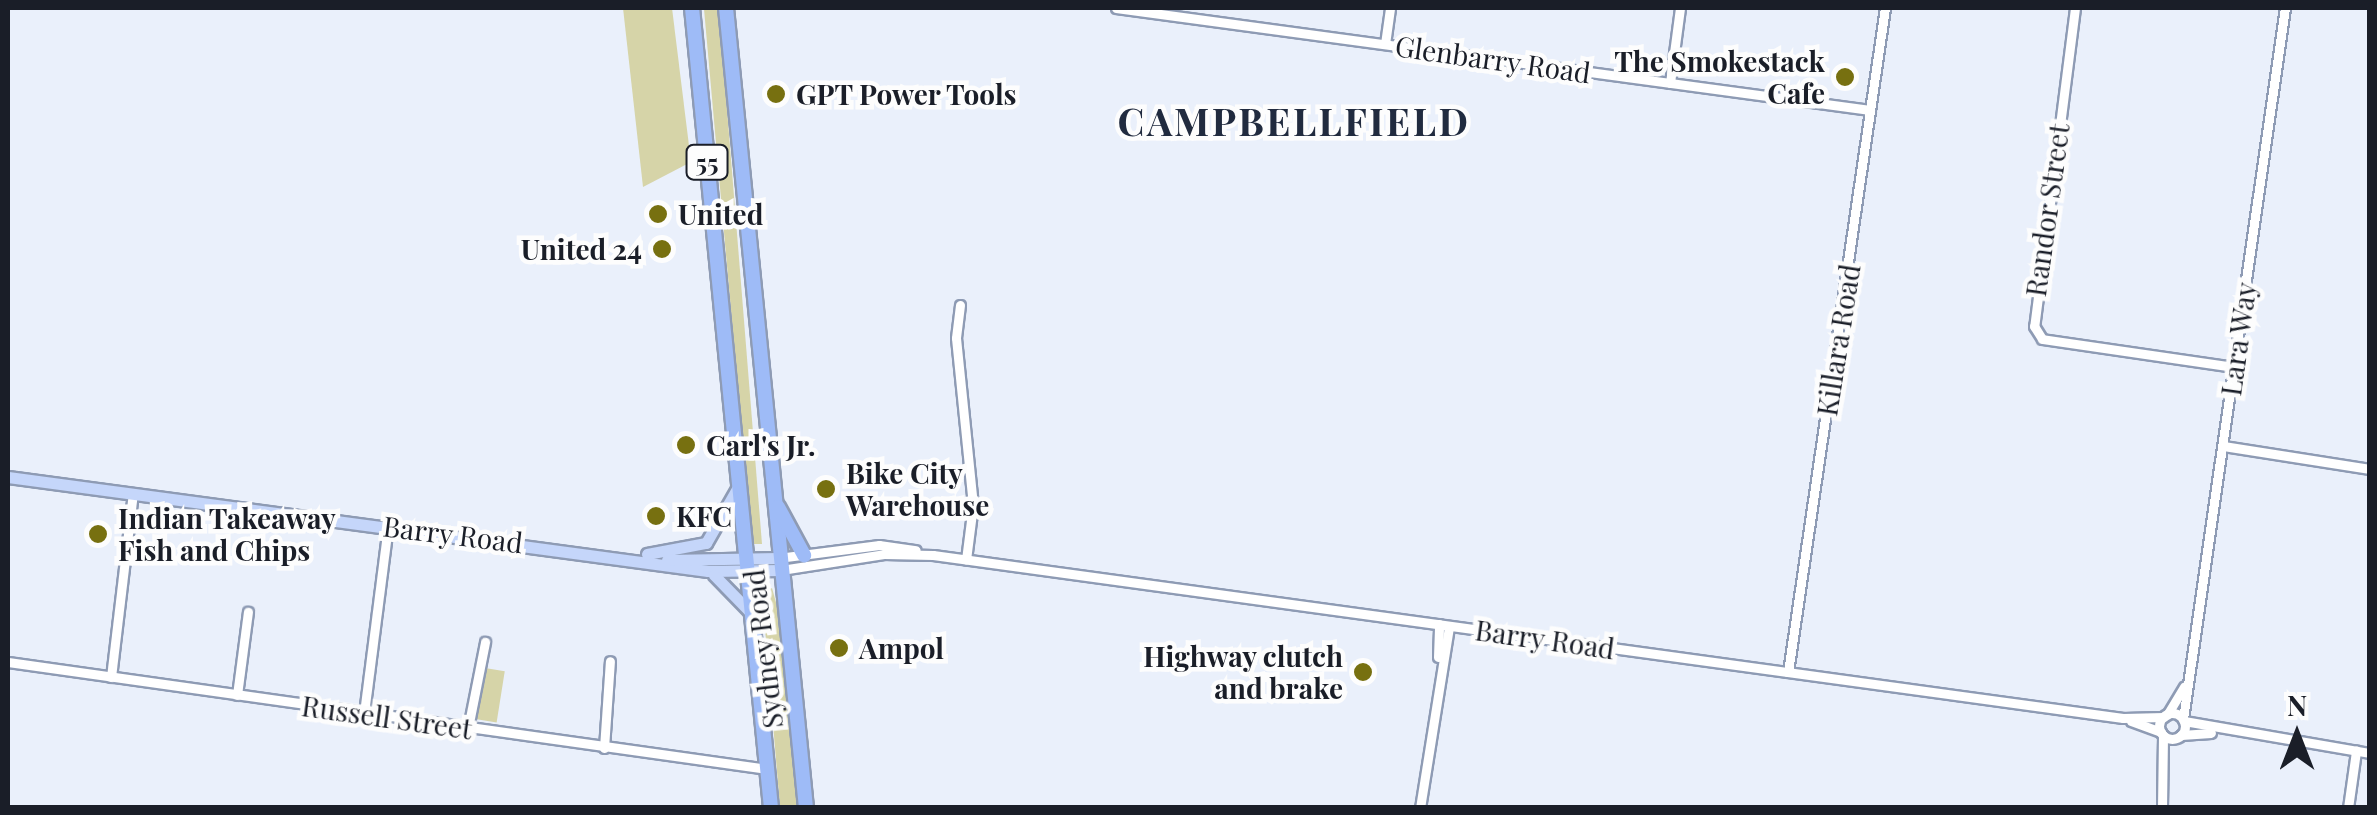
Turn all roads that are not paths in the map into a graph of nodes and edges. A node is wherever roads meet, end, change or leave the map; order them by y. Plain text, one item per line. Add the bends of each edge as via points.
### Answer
1 (692, 8) edge
2 (726, 8) edge
3 (1116, 8) edge
4 (1390, 8) edge
5 (1680, 8) edge
6 (1885, 8) edge
7 (2075, 8) edge
8 (2285, 8) edge
9 (1385, 44) junction
10 (1670, 83) junction
11 (1870, 110) junction
12 (960, 305) dead end
13 (2234, 366) junction
14 (2224, 446) junction
15 (2370, 469) edge
16 (8, 477) edge
17 (739, 485) junction
18 (771, 487) junction
19 (133, 493) junction
20 (388, 526) junction
21 (804, 555) junction
22 (933, 555) junction
23 (628, 557) junction
24 (966, 560) junction
25 (660, 561) junction
26 (779, 564) junction
27 (747, 566) junction
28 (708, 571) junction
29 (248, 612) dead end
30 (752, 614) junction
31 (1444, 625) junction
32 (485, 642) dead end
33 (610, 661) dead end
34 (8, 662) edge
35 (2189, 670) junction
36 (1788, 672) junction
37 (110, 677) junction
38 (238, 695) junction
39 (364, 713) junction
40 (2165, 716) junction
41 (2124, 718) junction
42 (2183, 720) junction
43 (468, 728) junction
44 (2162, 733) junction
45 (2234, 733) junction
46 (2180, 736) junction
47 (604, 748) junction
48 (2356, 751) junction
49 (2370, 753) edge
50 (767, 769) junction
51 (2166, 771) junction
52 (770, 808) edge
53 (806, 808) edge
54 (1420, 808) edge
55 (2162, 808) edge
56 (2348, 808) edge

1 - 17 highway, Sydney Road / 55
2 - 18 highway, Sydney Road / 55
3 - 9 street, Glenbarry Road
4 - 9 street
5 - 10 street
6 - 11 street, Killara Road
7 - 13 street, Randor Street via 2034,326 2042,338
8 - 13 street, Lara Way
9 - 10 street, Glenbarry Road
10 - 11 street, Glenbarry Road
11 - 36 street, Killara Road
12 - 24 street via 956,338 973,505
13 - 14 street, Lara Way
14 - 15 street
14 - 35 street, Lara Way
16 - 19 main road, Barry Road
17 - 23 main road via 706,543
17 - 27 highway, Sydney Road / 55
18 - 21 highway
18 - 26 highway, Sydney Road / 55
19 - 20 main road, Barry Road
19 - 37 street
20 - 23 main road, Barry Road
20 - 39 street
21 - 22 street, Barry Road via 880,545
21 - 26 street, Barry Road
22 - 24 street, Barry Road
22 - 26 street, Barry Road
23 - 25 main road, Barry Road
24 - 31 street, Barry Road
25 - 27 main road, Barry Road
25 - 28 main road, Barry Road
26 - 27 main road, Barry Road
26 - 53 highway, Sydney Road / 55
27 - 28 main road, Barry Road
27 - 30 highway, Sydney Road / 55
28 - 30 main road via 731,586
29 - 38 street
30 - 50 highway, Sydney Road / 55
31 - 36 street, Barry Road
31 - 54 street
32 - 43 street
33 - 47 street
34 - 37 street, Russell Street
35 - 40 street
35 - 42 street, Lara Way
36 - 41 street, Barry Road
37 - 38 street, Russell Street
38 - 39 street, Russell Street
39 - 43 street, Russell Street
40 - 41 street, Barry Road
40 - 42 street, Barry Road
40 - 44 street
41 - 44 street, Barry Road
42 - 45 street
42 - 46 street, Lara Way
43 - 47 street, Russell Street
44 - 46 street, Barry Road
44 - 51 street
45 - 46 street
45 - 48 street
46 - 51 street, Lara Way
47 - 50 street, Russell Street
48 - 49 street
48 - 56 street
50 - 52 highway, Sydney Road / 55
51 - 55 street

